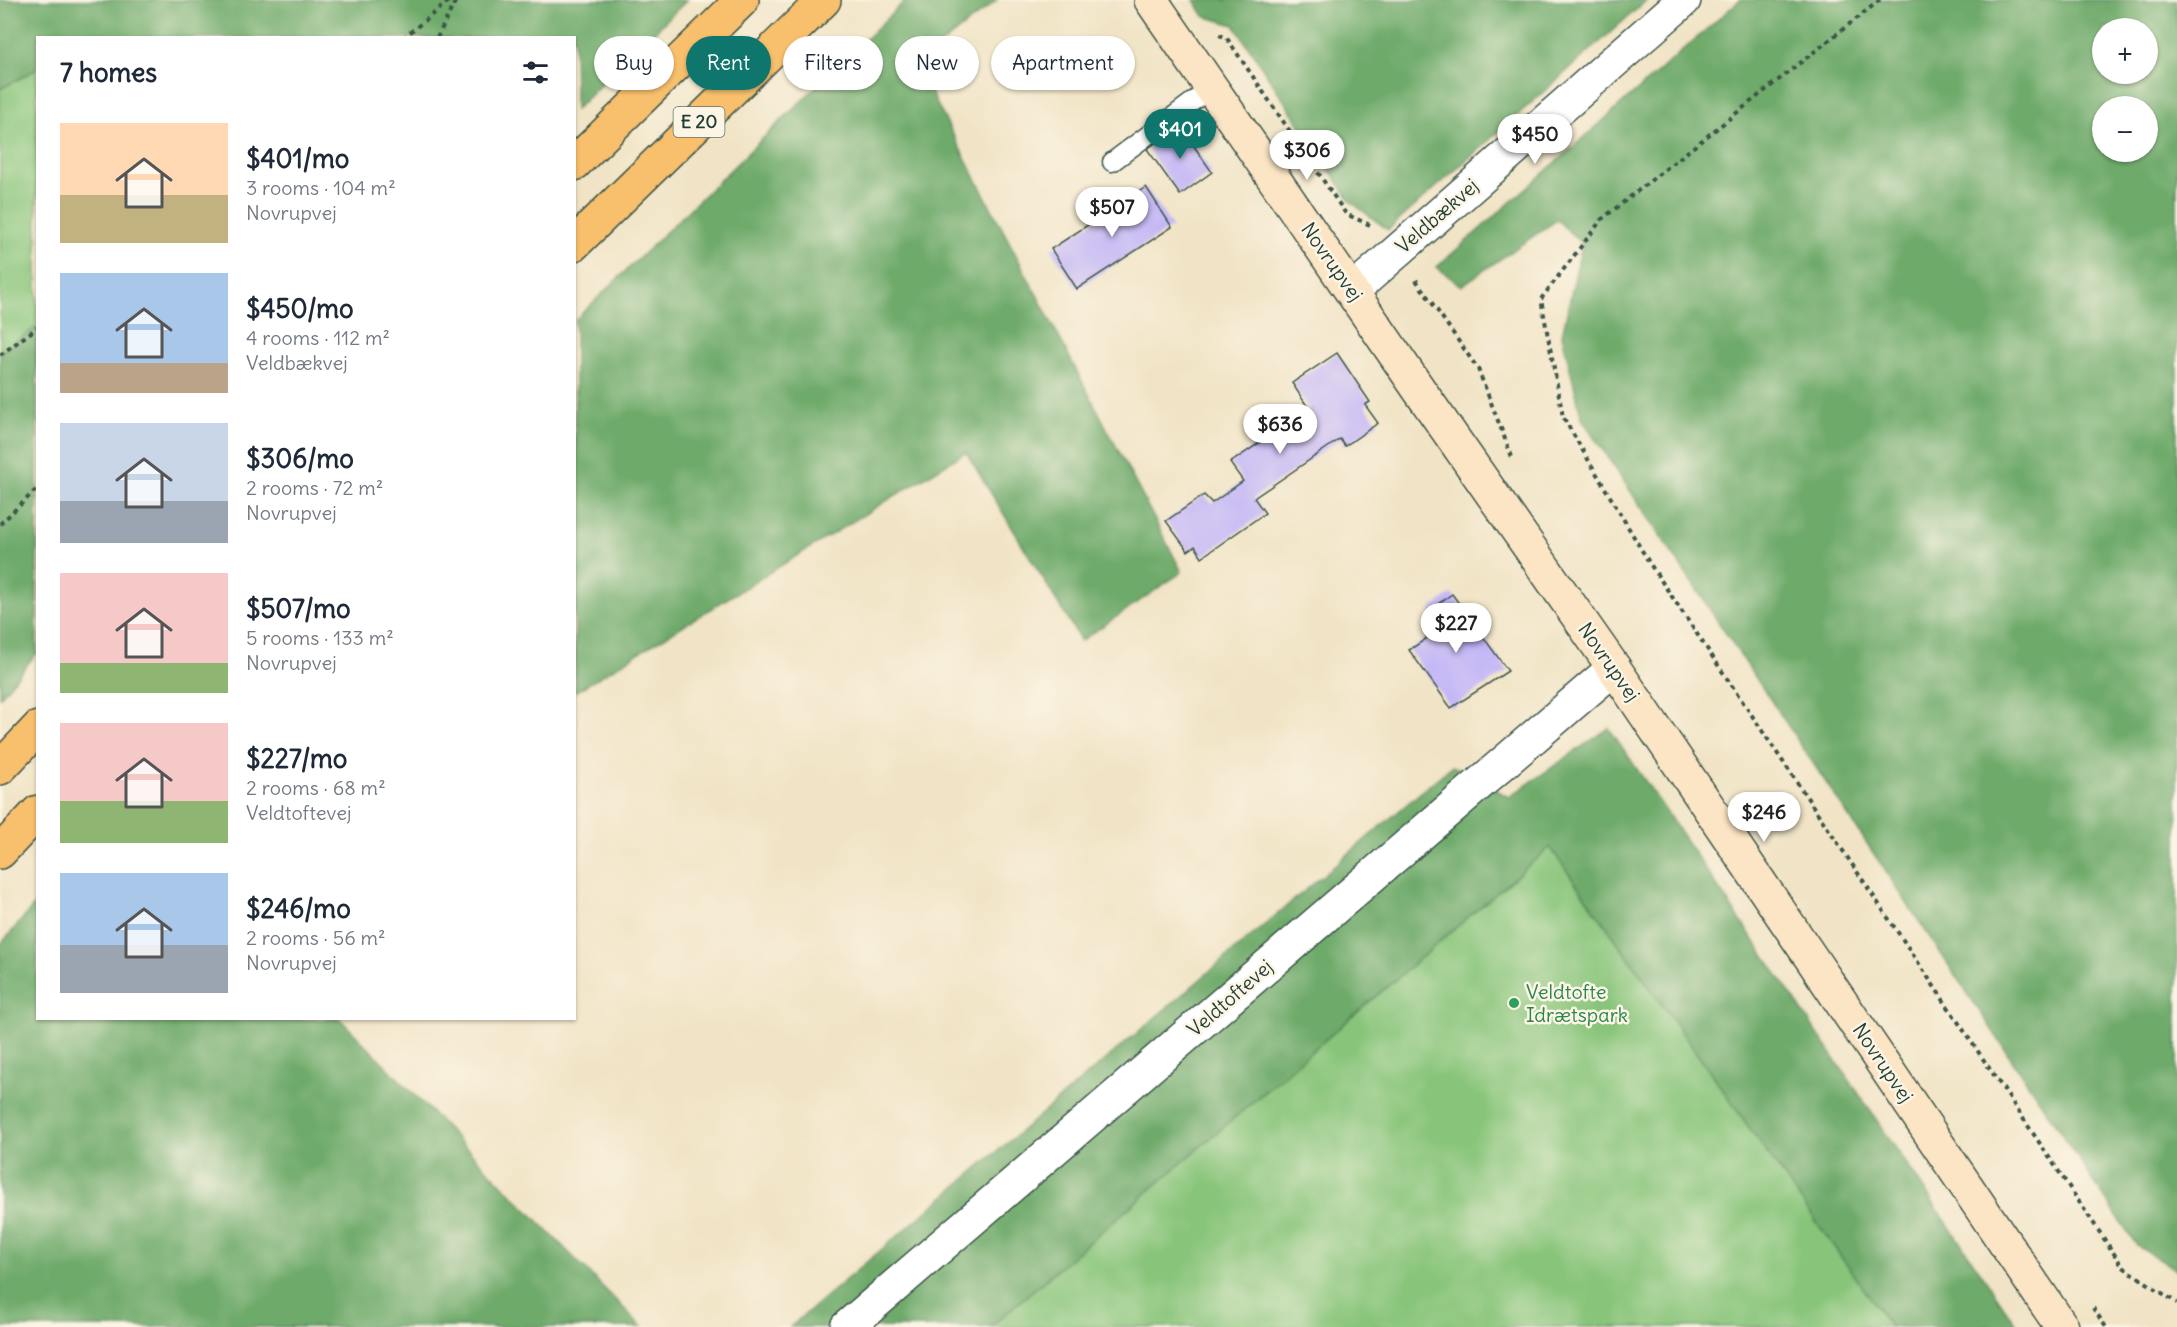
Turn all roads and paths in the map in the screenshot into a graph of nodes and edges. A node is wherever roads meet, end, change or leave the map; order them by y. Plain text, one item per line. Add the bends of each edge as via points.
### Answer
1 (450, 0) edge
2 (456, 0) edge
3 (742, 0) edge
4 (824, 0) edge
5 (1151, 0) edge
6 (1684, 0) edge
7 (1880, 0) edge
8 (405, 36) edge
9 (438, 36) edge
10 (1211, 88) junction
11 (1112, 162) dead end
12 (576, 163) edge
13 (576, 242) edge
14 (1352, 291) junction
15 (36, 328) edge
16 (0, 355) edge
17 (36, 490) edge
18 (0, 524) edge
19 (1614, 668) junction
20 (36, 730) edge
21 (0, 768) edge
22 (36, 814) edge
23 (0, 852) edge
24 (2177, 1303) edge
25 (847, 1327) edge
26 (2062, 1327) edge

1 - 8 path
2 - 9 path
3 - 12 highway, E 20
4 - 13 highway, E 20
5 - 10 street, Novrupvej
6 - 14 street, Veldbækvej
7 - 24 path via 1602,219 1541,299 1563,417 1650,564 2123,1267
10 - 11 lane
10 - 14 street, Novrupvej
14 - 19 street, Novrupvej
15 - 16 path
17 - 18 path
19 - 25 street, Veldtoftevej
19 - 26 street, Novrupvej
20 - 21 highway
22 - 23 highway

